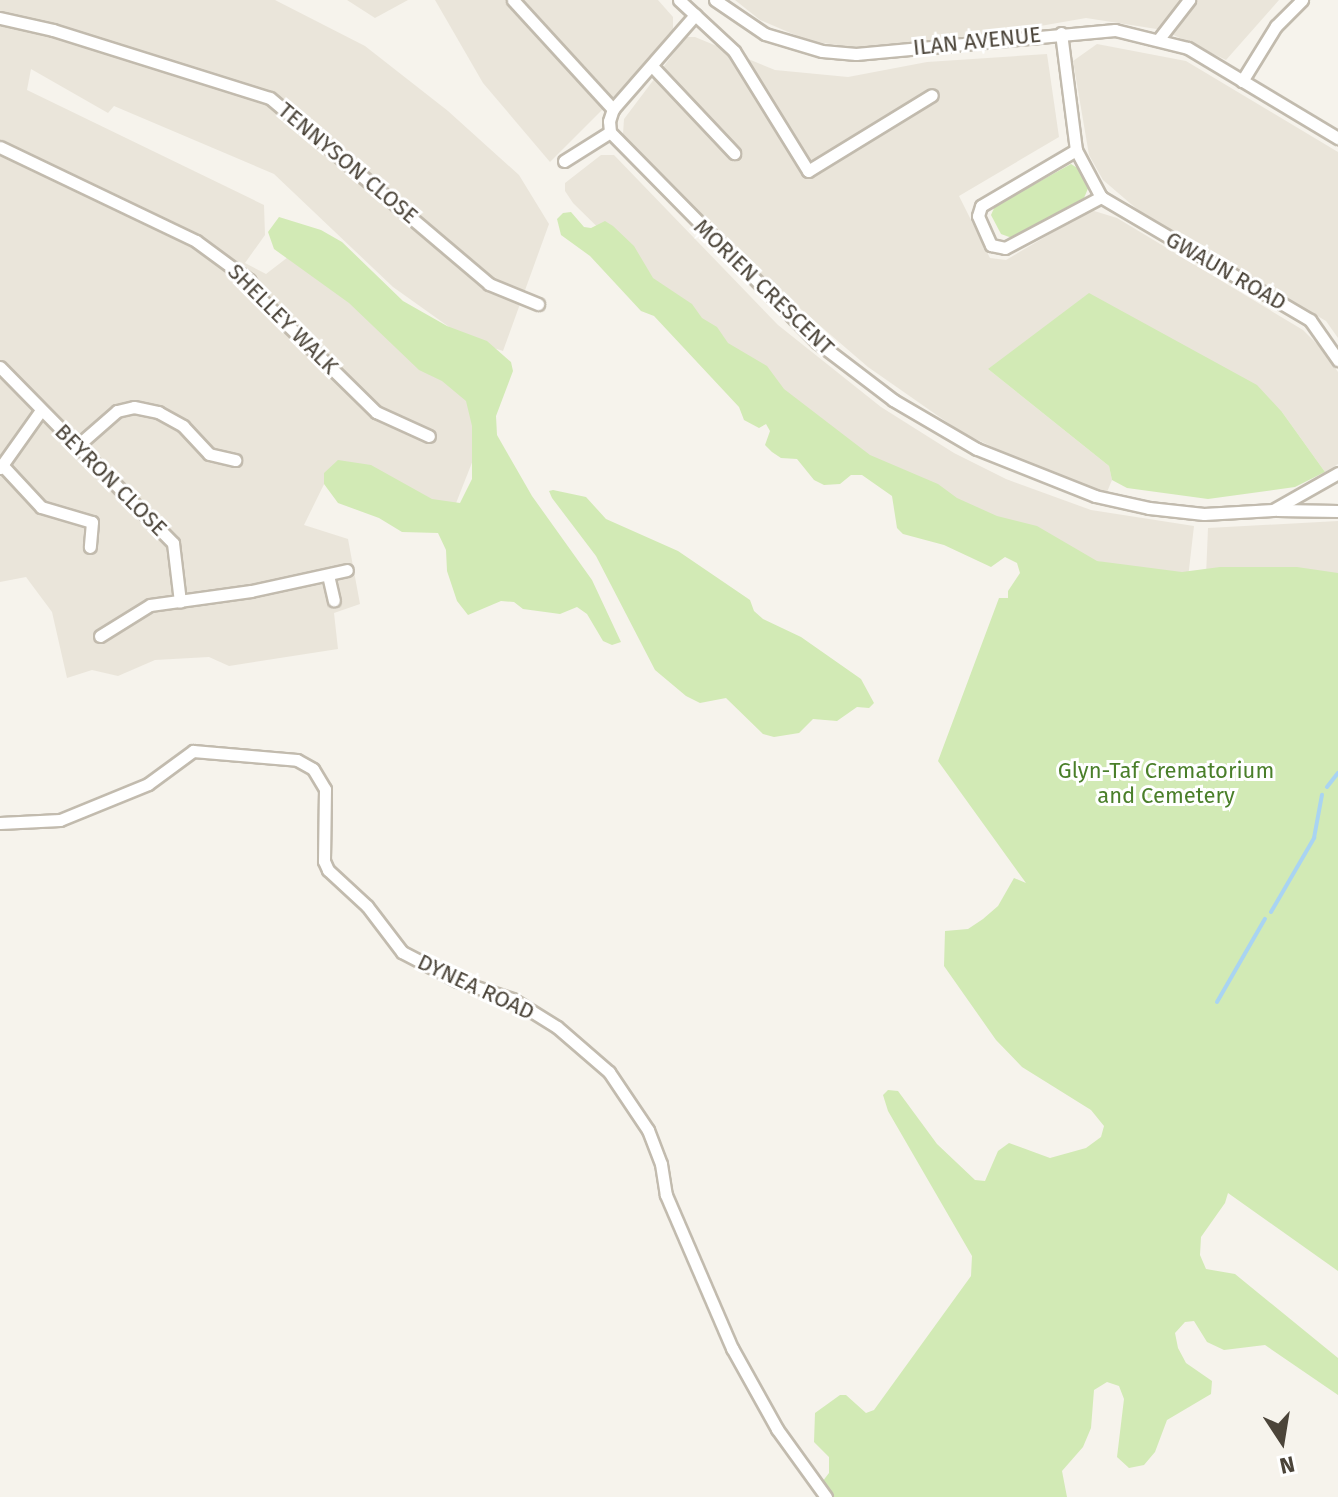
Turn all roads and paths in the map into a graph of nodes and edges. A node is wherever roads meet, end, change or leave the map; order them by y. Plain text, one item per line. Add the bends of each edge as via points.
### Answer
1 (513, 0) edge
2 (679, 0) edge
3 (715, 0) edge
4 (1189, 0) edge
5 (1302, 0) edge
6 (695, 15) junction
7 (0, 18) edge
8 (1061, 33) junction
9 (1158, 40) junction
10 (652, 66) junction
11 (1242, 81) junction
12 (932, 95) dead end
13 (613, 109) junction
14 (610, 132) junction
15 (1338, 138) edge
16 (0, 147) edge
17 (1076, 150) junction
18 (734, 153) dead end
19 (564, 161) dead end
20 (1101, 197) junction
21 (538, 304) dead end
22 (1338, 360) edge
23 (0, 367) edge
24 (41, 410) junction
25 (429, 436) dead end
26 (77, 446) junction
27 (235, 460) dead end
28 (1, 467) edge
29 (1338, 473) edge
30 (1273, 510) junction
31 (1338, 511) edge
32 (90, 547) dead end
33 (347, 570) dead end
34 (328, 575) junction
35 (334, 600) dead end
36 (180, 602) junction
37 (100, 636) dead end
38 (0, 823) edge
39 (826, 1497) edge

1 - 13 street
2 - 6 street
3 - 8 street, ILAN AVENUE via 765,34 822,51 856,54
4 - 9 street
5 - 11 street via 1276,26
6 - 10 street
6 - 12 street via 734,51 808,171
7 - 21 street, TENNYSON CLOSE via 270,98 489,284
8 - 9 street, ILAN AVENUE via 1115,30
8 - 17 street
9 - 11 street, ILAN AVENUE via 1188,48
10 - 13 street
10 - 18 street
11 - 15 street, ILAN AVENUE
13 - 14 street
14 - 19 street
14 - 30 street, MORIEN CRESCENT via 817,342 932,425 1095,496 1204,514
16 - 25 street, SHELLEY WALK via 196,241 249,280 262,300 376,412
17 - 20 street
17 - 20 street via 981,206 978,216 991,245 1005,248
20 - 22 street, GWAUN ROAD via 1310,320
23 - 24 street, BEYRON CLOSE
24 - 26 street, BEYRON CLOSE
24 - 28 street
26 - 27 street via 117,411 134,407 158,412 183,426 209,454
26 - 36 street, BEYRON CLOSE via 173,543
28 - 32 street via 41,507 92,522
29 - 30 street, MORIEN CRESCENT
30 - 31 street
33 - 34 street
34 - 35 street
34 - 36 street
36 - 37 street via 150,605
38 - 39 street, DYNEA ROAD via 60,820 148,784 193,751 297,760 313,769 325,789 328,870 367,906 402,952 458,981 512,999 557,1027 609,1072 648,1130 666,1195 732,1348 777,1429

